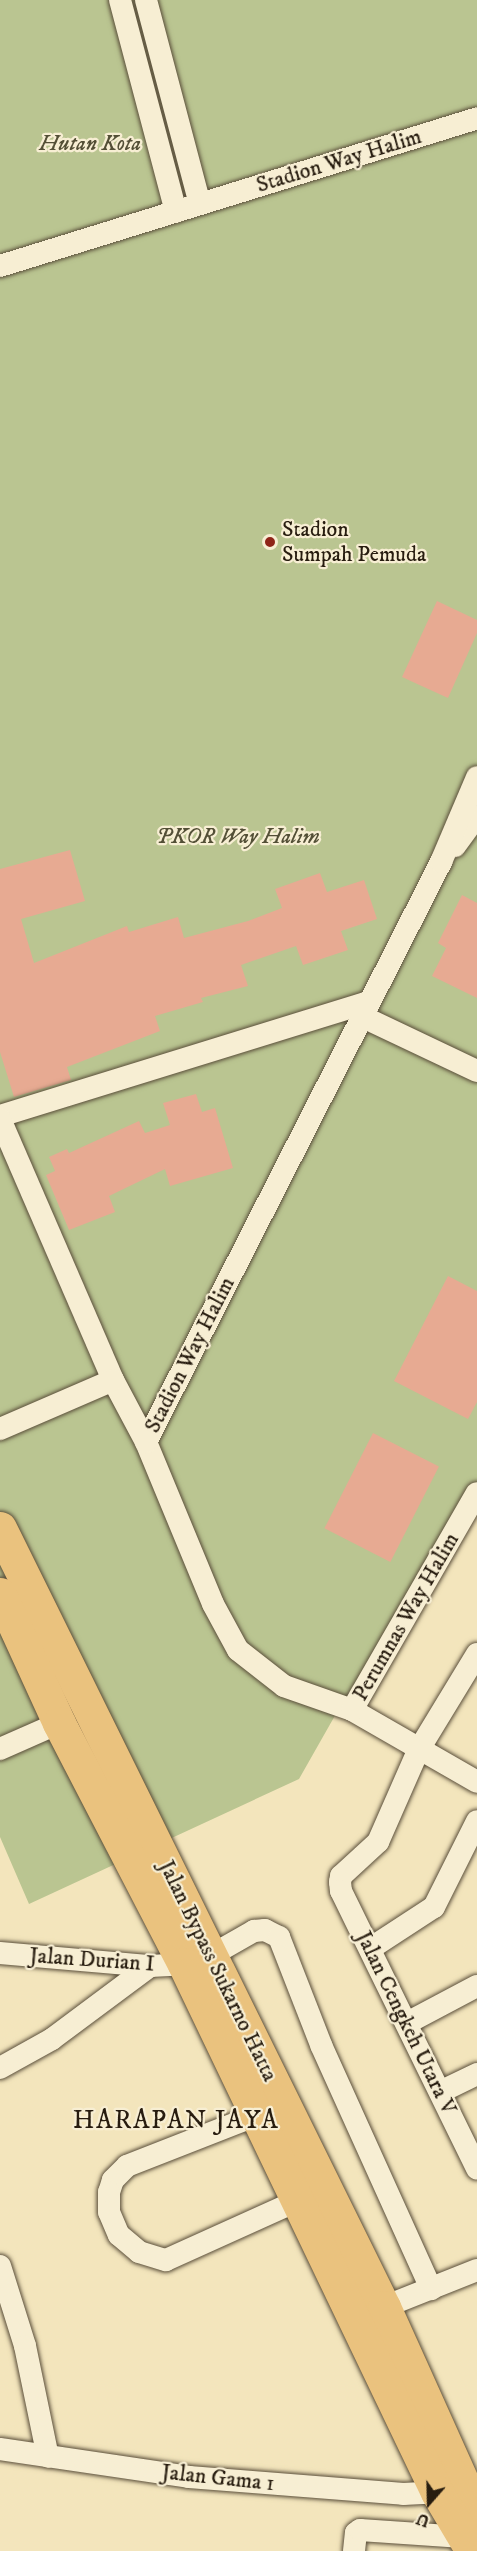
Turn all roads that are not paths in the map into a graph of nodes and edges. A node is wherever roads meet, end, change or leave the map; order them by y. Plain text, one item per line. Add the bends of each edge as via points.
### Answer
1 (120, 0) edge
2 (146, 0) edge
3 (477, 118) edge
4 (200, 204) junction
5 (176, 212) junction
6 (0, 266) edge
7 (477, 777) edge
8 (477, 816) edge
9 (441, 862) junction
10 (365, 1009) junction
11 (477, 1071) edge
12 (0, 1118) edge
13 (113, 1380) junction
14 (0, 1429) edge
15 (146, 1442) junction
16 (477, 1493) edge
17 (0, 1528) edge
18 (0, 1594) edge
19 (477, 1654) edge
20 (352, 1710) junction
21 (59, 1724) junction
22 (0, 1749) edge
23 (418, 1751) junction
24 (477, 1782) edge
25 (477, 1821) edge
26 (371, 1948) junction
27 (0, 1953) edge
28 (197, 1960) junction
29 (150, 1966) junction
30 (477, 1986) edge
31 (407, 2023) junction
32 (0, 2068) edge
33 (477, 2074) edge
34 (440, 2092) junction
35 (257, 2115) junction
36 (476, 2165) edge
37 (311, 2195) junction
38 (357, 2252) junction
39 (0, 2266) edge
40 (330, 2270) junction
41 (477, 2270) edge
42 (431, 2289) junction
43 (384, 2307) junction
44 (0, 2449) edge
45 (48, 2457) junction
46 (437, 2492) junction
47 (471, 2534) edge
48 (354, 2551) edge

1 - 5 street
2 - 4 street
3 - 4 street, Stadion Way Halim
4 - 5 street, Stadion Way Halim
5 - 6 street, Stadion Way Halim
7 - 9 street, Stadion Way Halim
8 - 9 street, Stadion Way Halim
9 - 10 street, Stadion Way Halim
10 - 11 street
10 - 12 street, Stadion Way Halim
10 - 15 street, Stadion Way Halim
12 - 13 street, Stadion Way Halim
13 - 14 street
13 - 15 street, Stadion Way Halim
15 - 20 street, Perumnas Way Halim via 216,1612 238,1650 284,1686
16 - 20 street, Perumnas Way Halim
17 - 28 highway, Jalan Bypass Sukarno Hatta
18 - 21 highway, Jalan Bypass Sukarno Hatta
19 - 23 street
20 - 23 street
21 - 22 street
21 - 28 highway, Jalan Bypass Sukarno Hatta
23 - 24 street
23 - 26 street, Jalan Cengkeh Utara V via 378,1842 341,1876 341,1892
25 - 26 street via 434,1907
26 - 31 street, Jalan Cengkeh Utara V
27 - 29 street, Jalan Durian I
28 - 29 street, Jalan Durian I
28 - 35 highway, Jalan Bypass Sukarno Hatta
28 - 37 highway, Jalan Bypass Sukarno Hatta
28 - 42 street via 254,1931 265,1930 279,1937 321,2045
29 - 32 street via 52,2039
30 - 31 street
31 - 34 street, Jalan Cengkeh Utara V
33 - 34 street
34 - 36 street, Jalan Cengkeh Utara V
35 - 37 highway, Jalan Bypass Sukarno Hatta
35 - 37 street via 127,2166 113,2180 109,2192 109,2212 119,2235 139,2252 166,2260
37 - 38 highway, Jalan Bypass Sukarno Hatta
37 - 40 highway, Jalan Bypass Sukarno Hatta
38 - 40 highway
38 - 43 highway, Jalan Bypass Sukarno Hatta
39 - 45 street via 25,2346
40 - 46 highway, Jalan Bypass Sukarno Hatta
41 - 42 street
42 - 43 street
43 - 47 highway, Jalan Bypass Sukarno Hatta
44 - 45 street, Jalan Gama 1
45 - 46 street, Jalan Gama 1 via 189,2477 393,2493
46 - 47 highway, Jalan Bypass Sukarno Hatta
47 - 48 street via 360,2530 356,2533

